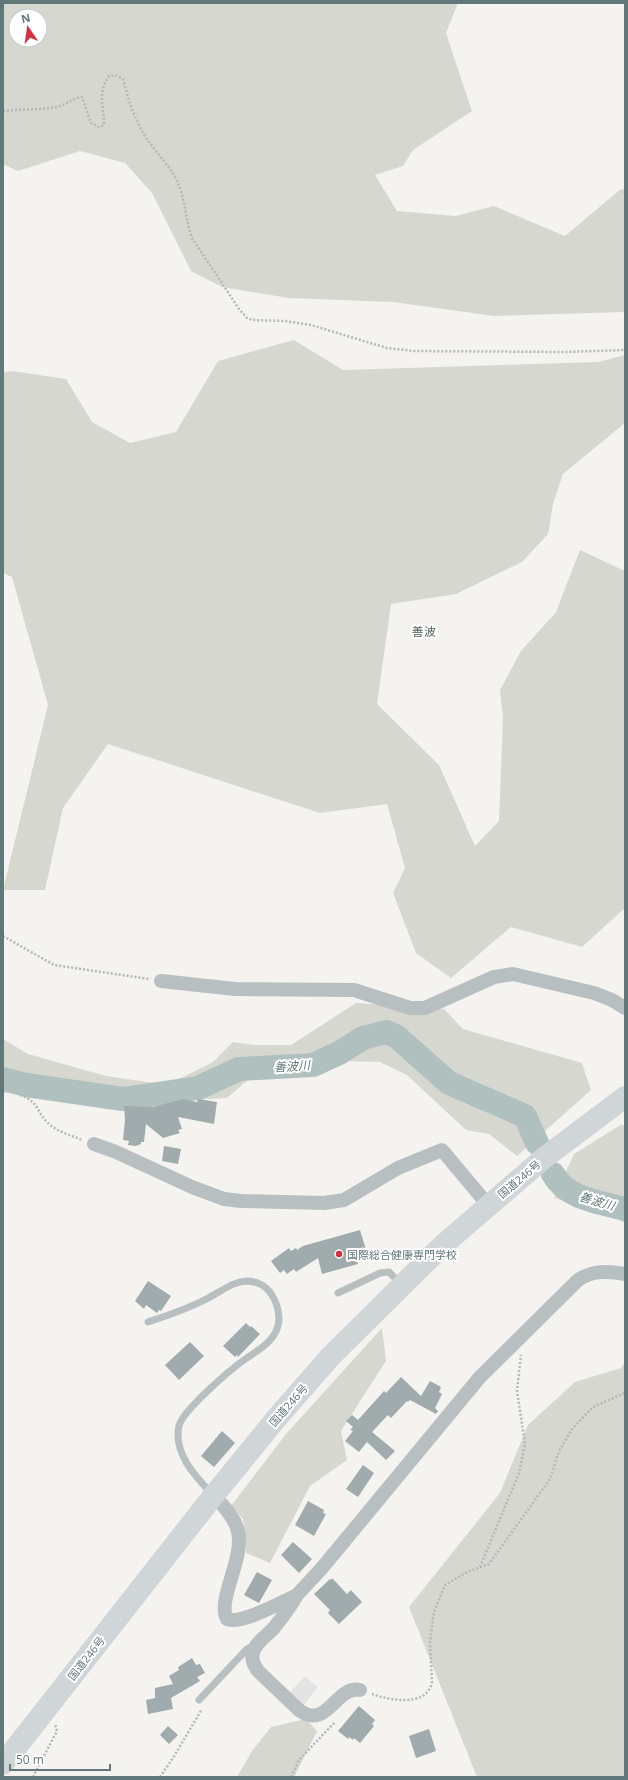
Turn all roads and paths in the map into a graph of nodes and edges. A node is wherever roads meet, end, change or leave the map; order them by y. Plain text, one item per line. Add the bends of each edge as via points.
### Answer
1 (3, 111) edge
2 (625, 350) edge
3 (3, 936) edge
4 (161, 981) joint
5 (619, 1000) edge
6 (625, 1008) edge
7 (20, 1095) dead end
8 (625, 1097) edge
9 (94, 1144) joint
10 (488, 1205) junction
11 (625, 1274) edge
12 (401, 1284) junction
13 (338, 1292) dead end
14 (148, 1322) dead end
15 (521, 1336) junction
16 (625, 1393) edge
17 (214, 1495) junction
18 (480, 1567) junction
19 (297, 1595) junction
20 (258, 1643) junction
21 (360, 1690) joint
22 (202, 1702) joint
23 (338, 1718) dead end
24 (54, 1721) dead end
25 (3, 1764) edge
26 (33, 1777) edge
27 (160, 1777) edge
28 (290, 1777) edge

1 - 2 path via 58,106 82,97 92,124 99,127 104,125 104,114 101,109 106,81 109,76 115,75 123,79 136,119 145,137 168,166 182,194 192,238 247,318 311,325 387,348 414,351
3 - 4 path via 54,965
4 - 5 street via 235,989 354,990 417,1009 425,1008 494,977 513,974
5 - 6 street
7 - 9 path via 30,1098 46,1122 54,1129
8 - 10 highway, 国道246号 via 544,1158
9 - 10 street via 224,1199 324,1203 344,1200 398,1168 442,1150
10 - 12 highway, 国道246号
11 - 15 street via 604,1271 585,1275
12 - 13 lane via 389,1272 380,1273
12 - 17 highway, 国道246号 via 330,1357
14 - 17 lane via 246,1281 263,1285 274,1299 278,1319 277,1329 271,1339 242,1361 186,1412 179,1424 178,1444 182,1455 196,1476
15 - 18 path via 517,1391 524,1444 520,1473
15 - 19 street via 480,1377
16 - 18 path via 593,1408 572,1429 559,1451 550,1479 489,1564
17 - 19 street via 234,1519 238,1530 238,1554 224,1609 227,1619 232,1621 244,1618
17 - 25 highway, 国道246号
18 - 21 path via 445,1585 434,1612 430,1643 432,1682 427,1694 415,1699 391,1699
19 - 20 street
20 - 21 street via 253,1651 254,1665 264,1678 303,1713 323,1713 347,1692 353,1689
20 - 22 lane via 247,1650
22 - 27 path via 173,1758
23 - 28 path via 299,1760
24 - 26 path via 57,1731

